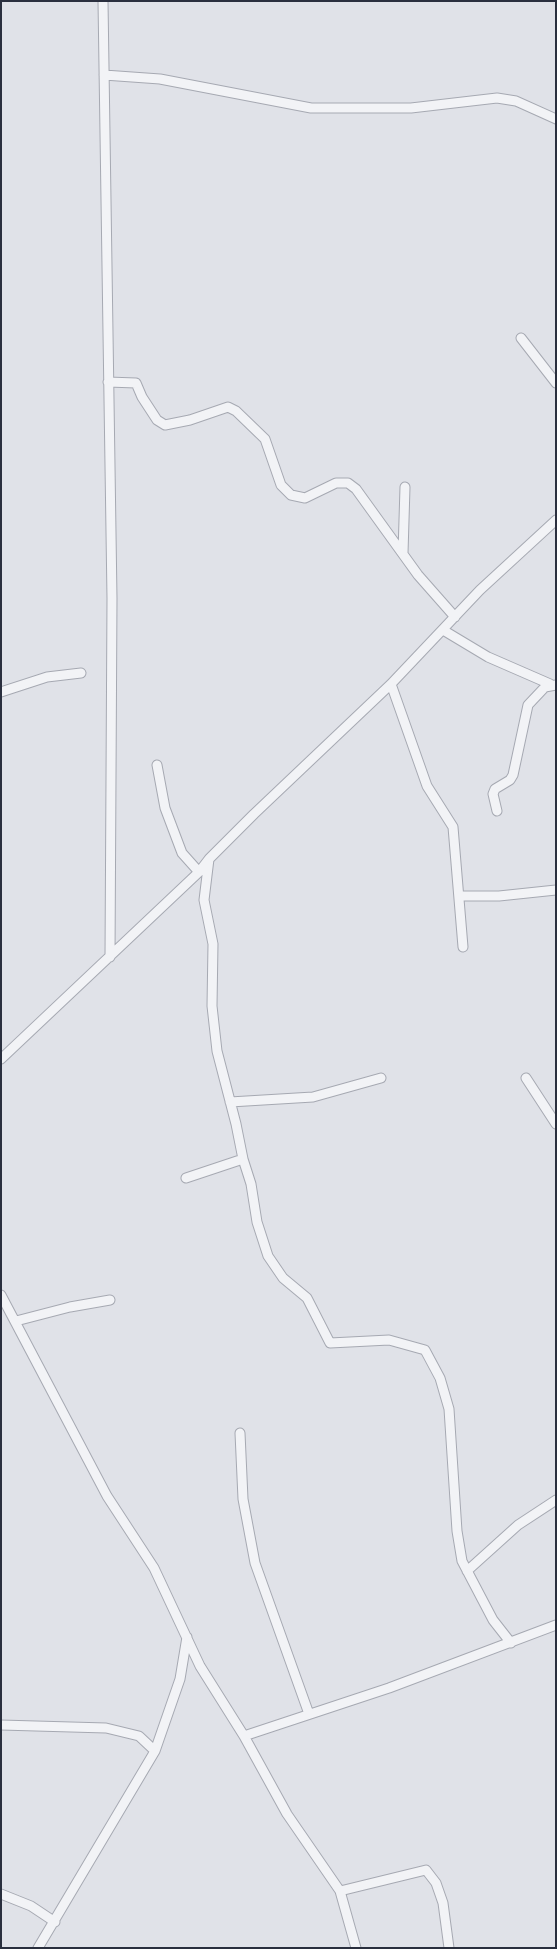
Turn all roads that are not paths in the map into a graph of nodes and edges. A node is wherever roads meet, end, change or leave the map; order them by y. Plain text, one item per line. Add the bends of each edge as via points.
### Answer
1 (103, 1) edge
2 (104, 75) junction
3 (556, 119) edge
4 (521, 338) dead end
5 (108, 382) junction
6 (556, 384) edge
7 (405, 487) dead end
8 (556, 520) edge
9 (403, 553) junction
10 (455, 617) junction
11 (443, 630) junction
12 (81, 673) dead end
13 (391, 684) junction
14 (553, 685) edge
15 (1, 692) edge
16 (157, 765) dead end
17 (496, 811) dead end
18 (209, 859) junction
19 (199, 872) junction
20 (556, 890) edge
21 (459, 896) junction
22 (462, 947) dead end
23 (110, 957) junction
24 (1, 1059) edge
25 (381, 1078) dead end
26 (526, 1078) dead end
27 (230, 1102) junction
28 (556, 1124) edge
29 (242, 1159) junction
30 (186, 1178) dead end
31 (1, 1295) edge
32 (110, 1300) dead end
33 (16, 1321) junction
34 (240, 1433) dead end
35 (556, 1500) edge
36 (468, 1571) junction
37 (556, 1625) edge
38 (187, 1637) junction
39 (511, 1643) junction
40 (309, 1714) junction
41 (1, 1726) edge
42 (244, 1736) junction
43 (155, 1751) junction
44 (340, 1891) junction
45 (1, 1894) edge
46 (54, 1922) junction
47 (38, 1948) edge
48 (356, 1948) edge
49 (449, 1948) edge

1 - 2 street
2 - 3 street via 160,79 311,108 411,108 497,98 516,100
2 - 5 street
4 - 6 street
5 - 9 street via 136,383 157,420 165,425 228,407 236,411 265,439 281,484 291,495 305,498 336,483 348,483
5 - 23 street via 112,598
7 - 9 street
8 - 10 street
9 - 10 street
10 - 11 street
11 - 13 street
11 - 14 street via 488,657
12 - 15 street via 48,677
13 - 18 street
13 - 21 street via 428,786 453,827
14 - 17 street via 528,705 513,775 493,794
16 - 19 street via 165,808 182,852
18 - 19 street
18 - 27 street via 204,900 213,944 212,1006 217,1051
19 - 23 street
20 - 21 street
21 - 22 street
23 - 24 street
25 - 27 street via 313,1097
26 - 28 street
27 - 29 street
29 - 30 street
29 - 36 street via 268,1256 283,1278 307,1298 330,1343 389,1340 421,1348 431,1359 449,1409 457,1531 462,1562
31 - 33 street
32 - 33 street
33 - 38 street via 107,1496 154,1568
34 - 40 street via 243,1499 255,1563
35 - 36 street via 518,1525
36 - 39 street via 493,1620
37 - 39 street
38 - 42 street via 200,1666
38 - 43 street via 180,1678
39 - 40 street
40 - 42 street
41 - 43 street via 106,1728 139,1736
42 - 44 street via 286,1814
43 - 46 street
44 - 48 street
44 - 49 street via 426,1870 436,1883 443,1903
45 - 46 street via 32,1906
46 - 47 street

